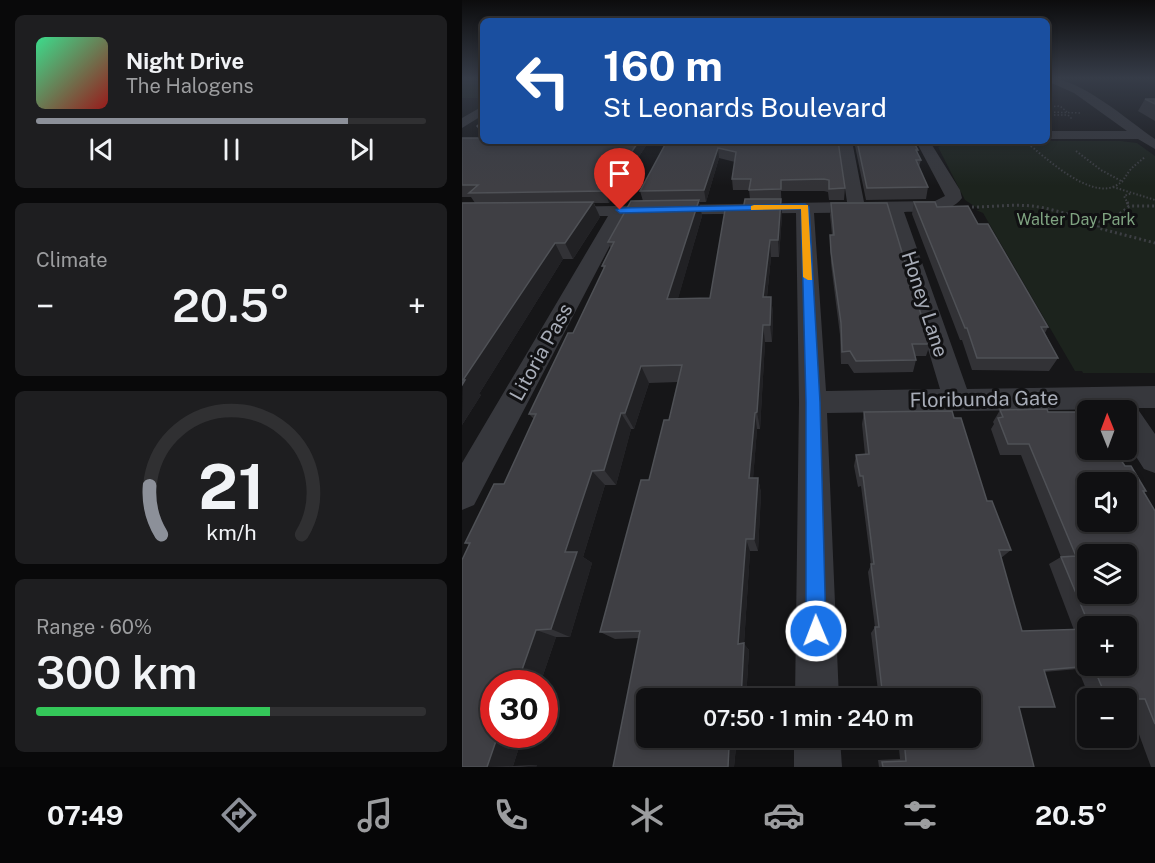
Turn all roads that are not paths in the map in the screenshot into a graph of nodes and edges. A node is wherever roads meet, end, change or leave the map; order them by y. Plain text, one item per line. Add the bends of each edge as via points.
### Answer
1 (477, 114) edge
2 (1110, 114) edge
3 (1122, 114) edge
4 (462, 124) edge
5 (1050, 135) edge
6 (1140, 135) junction
7 (1155, 135) edge
8 (846, 144) edge
9 (926, 144) edge
10 (1155, 145) edge
11 (805, 207) junction
12 (856, 207) junction
13 (894, 207) junction
14 (620, 210) junction
15 (541, 211) edge
16 (1155, 397) edge
17 (957, 399) junction
18 (813, 402) junction
19 (1137, 403) edge
20 (1077, 406) edge
21 (1137, 431) edge
22 (1155, 459) edge
23 (462, 494) edge
24 (817, 688) edge
25 (817, 748) edge
26 (818, 767) edge

1 - 4 street
2 - 6 street
3 - 7 street
5 - 6 street
6 - 10 street
8 - 12 street
9 - 13 street via 954,198 938,206
11 - 12 street
11 - 14 street
11 - 18 street
12 - 13 street
13 - 17 street, Honey Lane
14 - 15 street
14 - 23 street, Litoria Pass
16 - 19 street, Floribunda Gate
17 - 18 street, Floribunda Gate
17 - 20 street, Floribunda Gate
18 - 24 street
21 - 22 street
25 - 26 street

